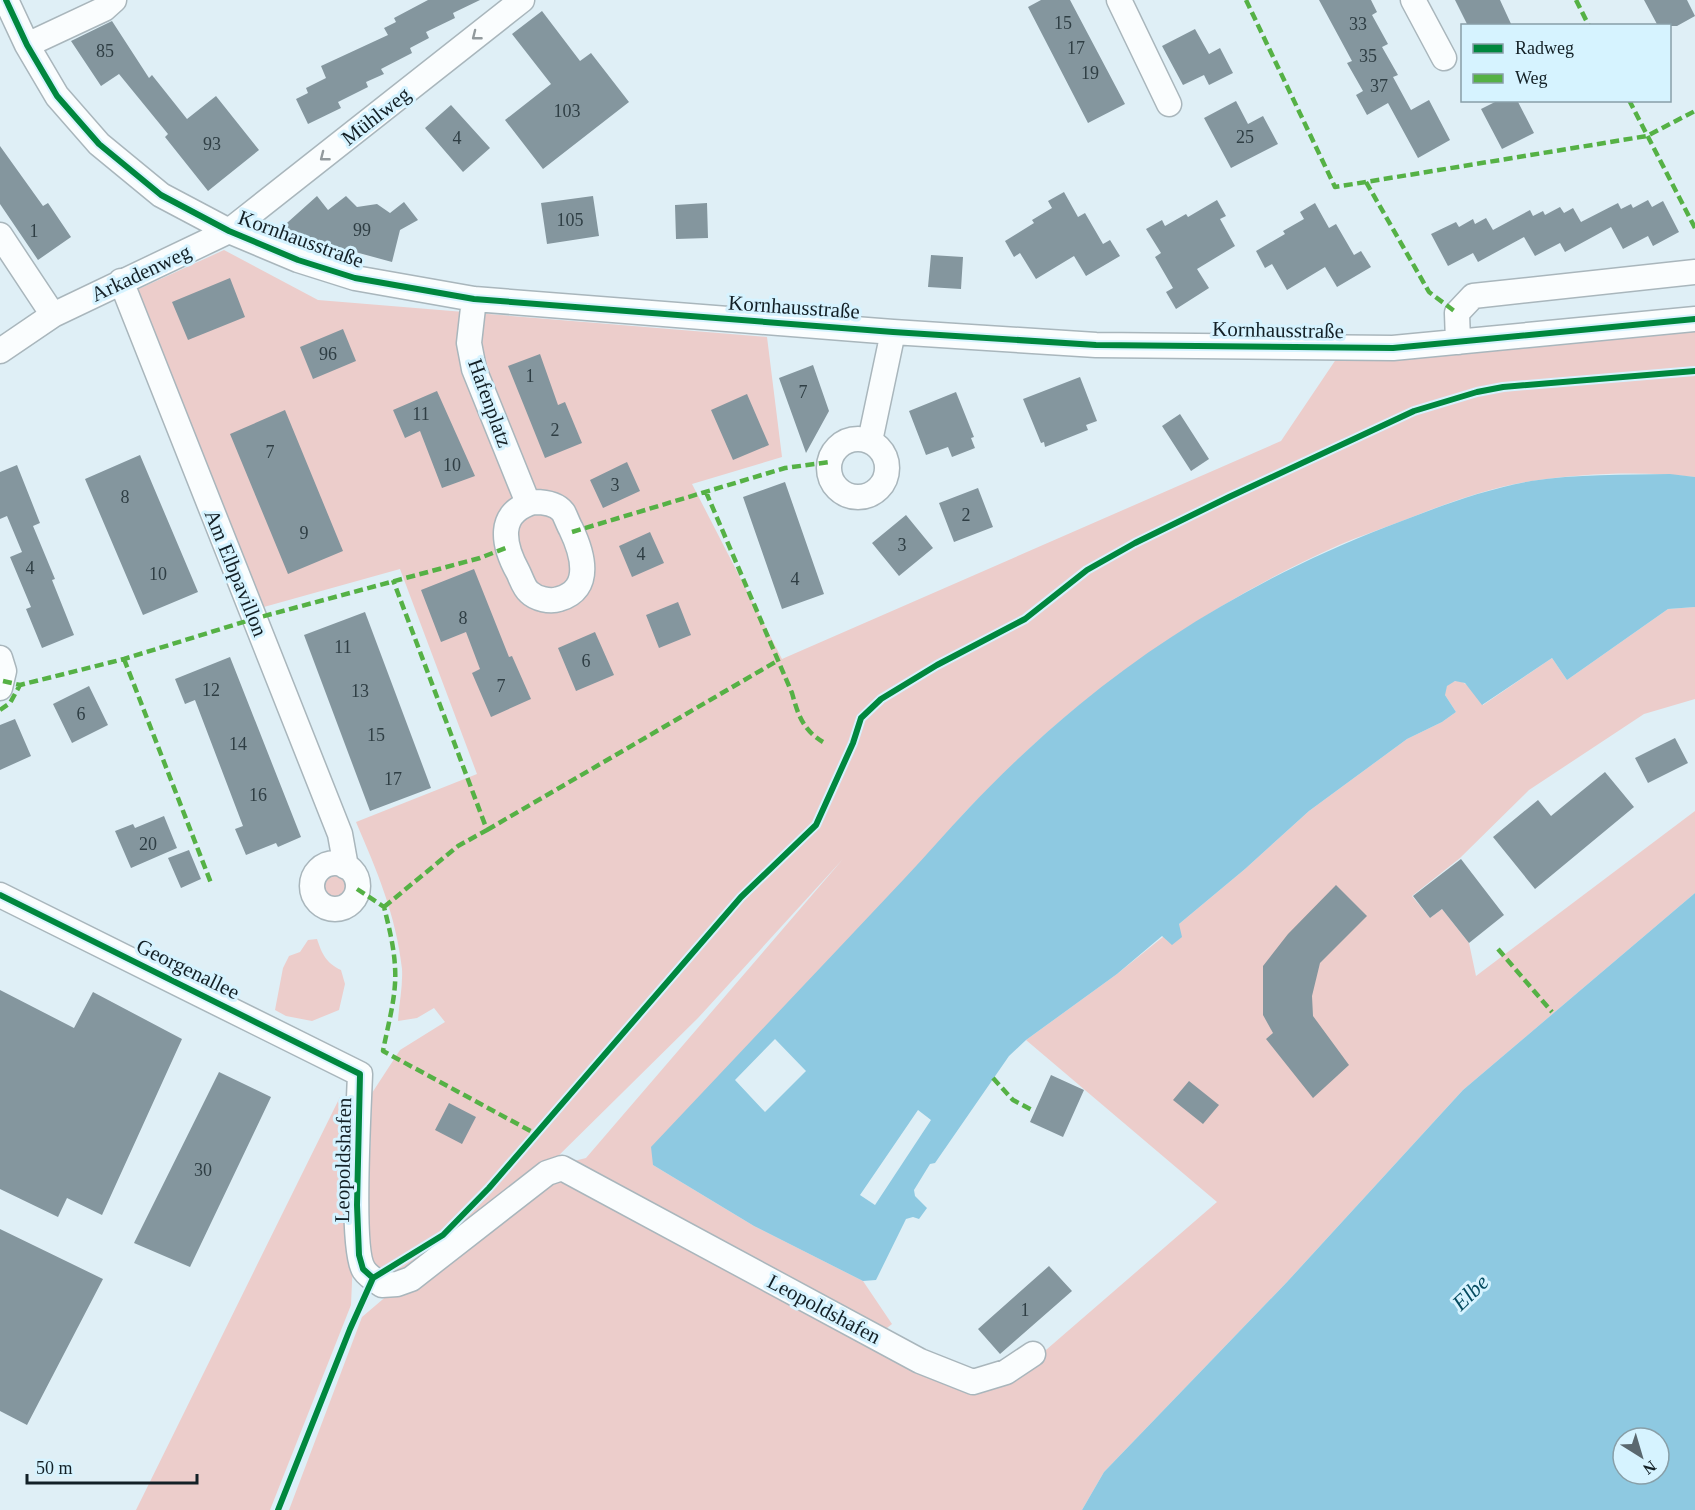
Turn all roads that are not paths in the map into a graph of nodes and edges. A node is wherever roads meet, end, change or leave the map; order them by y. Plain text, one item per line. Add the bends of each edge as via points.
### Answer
1 (6, 0) edge
2 (114, 0) edge
3 (522, 0) edge
4 (1119, 0) edge
5 (1413, 0) edge
6 (27, 45) junction
7 (1444, 58) dead end
8 (1169, 104) dead end
9 (229, 231) junction
10 (0, 235) edge
11 (1695, 272) edge
12 (121, 281) junction
13 (474, 299) junction
14 (53, 315) junction
15 (1695, 319) edge
16 (892, 332) junction
17 (1458, 342) junction
18 (0, 351) edge
19 (870, 441) dead end
20 (528, 503) dead end
21 (0, 658) edge
22 (0, 688) edge
23 (346, 867) dead end
24 (0, 895) edge
25 (360, 1074) joint
26 (1034, 1354) dead end

1 - 6 street, Kornhausstraße
2 - 6 street via 104,9
3 -> 9 street, Mühlweg
4 - 8 street
5 - 7 street
6 - 9 street, Kornhausstraße via 57,96 99,144 161,195
9 - 12 street, Arkadenweg
9 - 13 street, Kornhausstraße via 298,260 355,278
10 - 14 street
11 - 17 street via 1473,296 1457,313
12 - 14 street, Arkadenweg
12 - 23 street, Am Elbpavillon via 340,834
13 - 16 street, Kornhausstraße
13 - 20 street, Hafenplatz via 469,343 474,369
14 - 18 street, Arkadenweg
15 - 17 street, Kornhausstraße
16 - 17 street, Kornhausstraße via 1096,345 1393,348
16 - 19 street
21 - 22 street via 4,671
24 - 25 street, Georgenallee
25 - 26 street, Leopoldshafen via 359,1255 363,1269 382,1285 411,1279 547,1173 562,1168 920,1361 952,1374 974,1382 1006,1372

